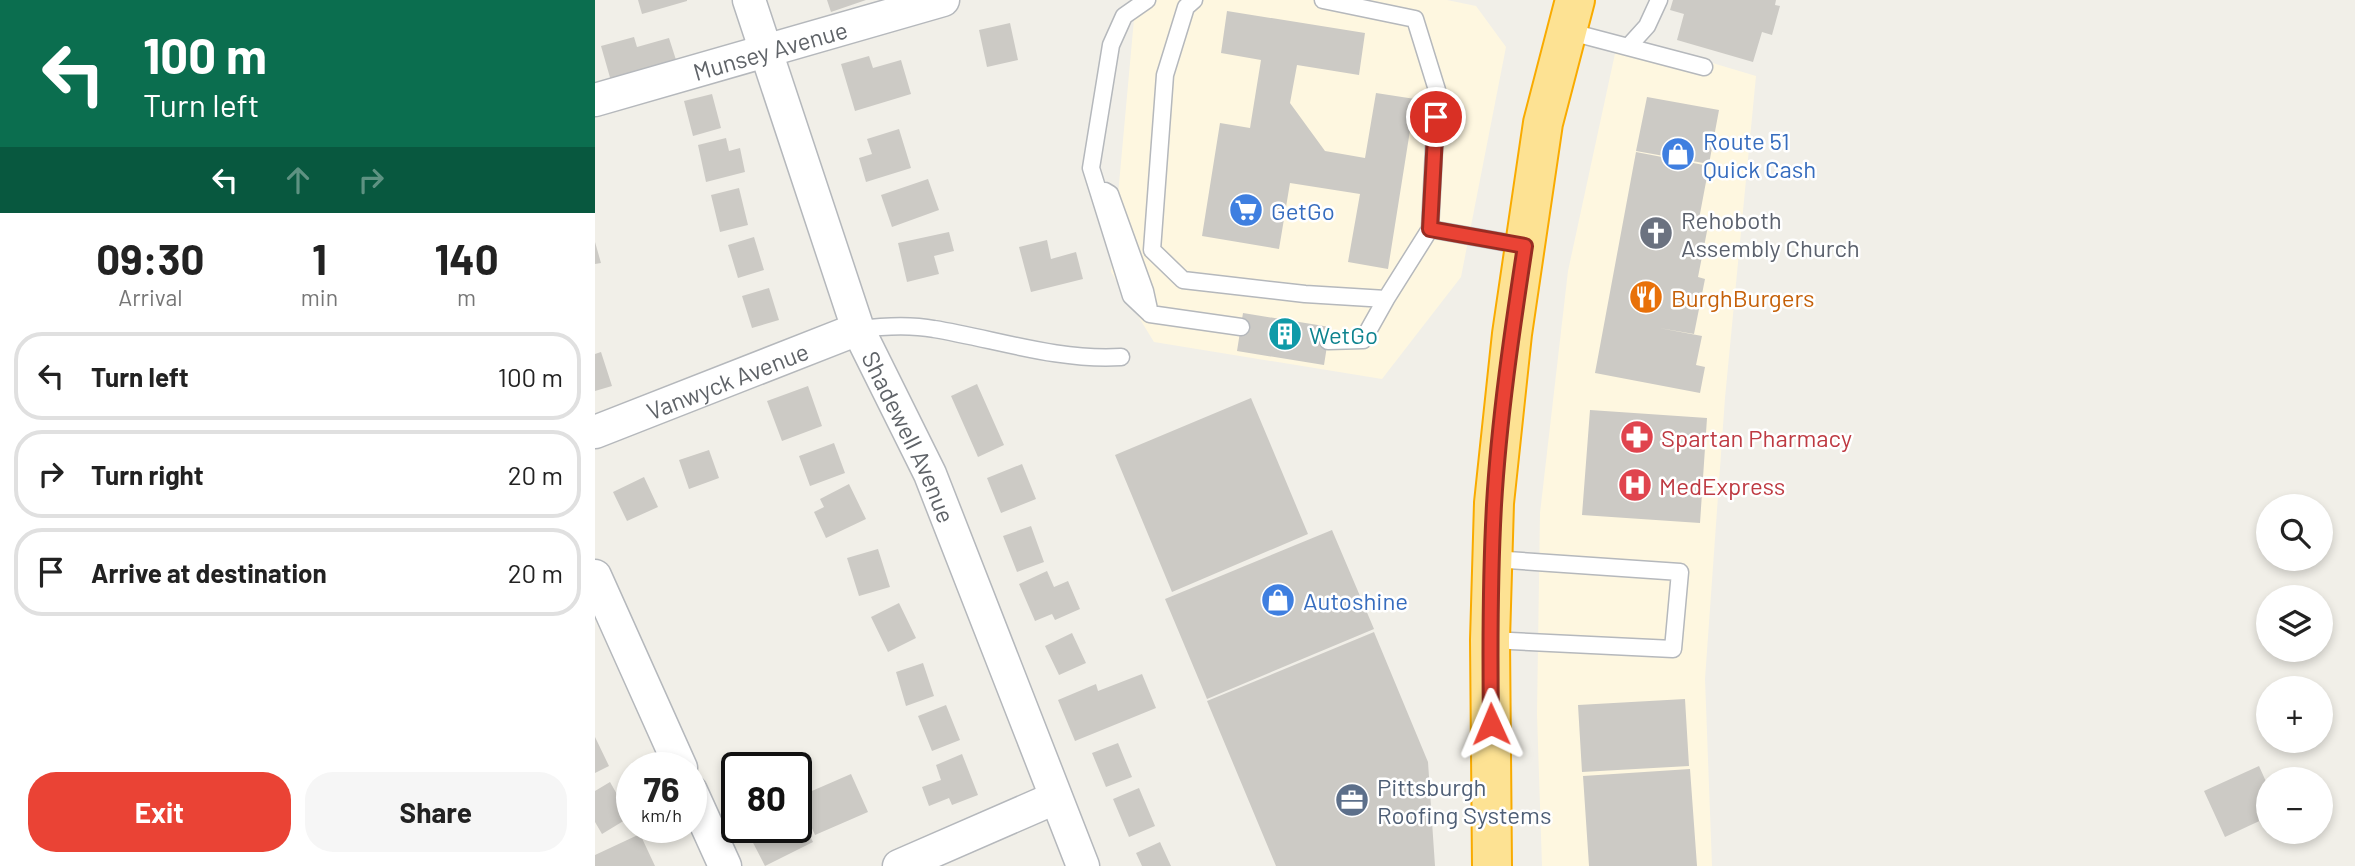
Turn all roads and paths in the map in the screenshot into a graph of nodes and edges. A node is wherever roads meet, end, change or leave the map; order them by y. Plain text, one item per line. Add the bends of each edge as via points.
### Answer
1 (750, 0) edge
2 (943, 0) edge
3 (1147, 0) edge
4 (1194, 0) edge
5 (1323, 0) edge
6 (1659, 0) edge
7 (1571, 16) edge
8 (1628, 47) junction
9 (765, 51) junction
10 (1704, 67) dead end
11 (595, 100) edge
12 (1430, 229) junction
13 (1525, 246) junction
14 (1386, 299) junction
15 (1241, 327) dead end
16 (858, 328) junction
17 (1328, 341) dead end
18 (1121, 357) dead end
19 (595, 432) edge
20 (1493, 559) junction
21 (595, 576) edge
22 (1490, 640) junction
23 (674, 752) edge
24 (1055, 798) junction
25 (707, 826) edge
26 (725, 866) edge
27 (899, 866) edge
28 (1083, 866) edge
29 (1492, 866) edge

1 - 9 street, Shadewell Avenue
2 - 9 street, Munsey Avenue
3 - 15 lane via 1124,16 1111,45 1091,168 1131,296 1150,314
4 - 14 lane via 1186,8 1165,75 1152,250 1183,280
5 - 12 lane via 1415,19 1437,90
6 - 8 lane via 1647,26
7 - 8 lane
7 - 13 highway via 1543,123
8 - 10 lane
9 - 11 street, Munsey Avenue
9 - 16 street, Shadewell Avenue
12 - 13 lane
12 - 14 lane
13 - 20 highway via 1496,490
14 - 17 lane via 1363,340
16 - 18 lane via 933,328 1040,350
16 - 19 street, Vanwyck Avenue
16 - 24 street, Shadewell Avenue via 930,474
20 - 22 highway
20 - 22 lane via 1680,572 1673,649
21 - 23 street
22 - 29 highway
24 - 27 street
24 - 28 street, Shadewell Avenue
25 - 26 street

